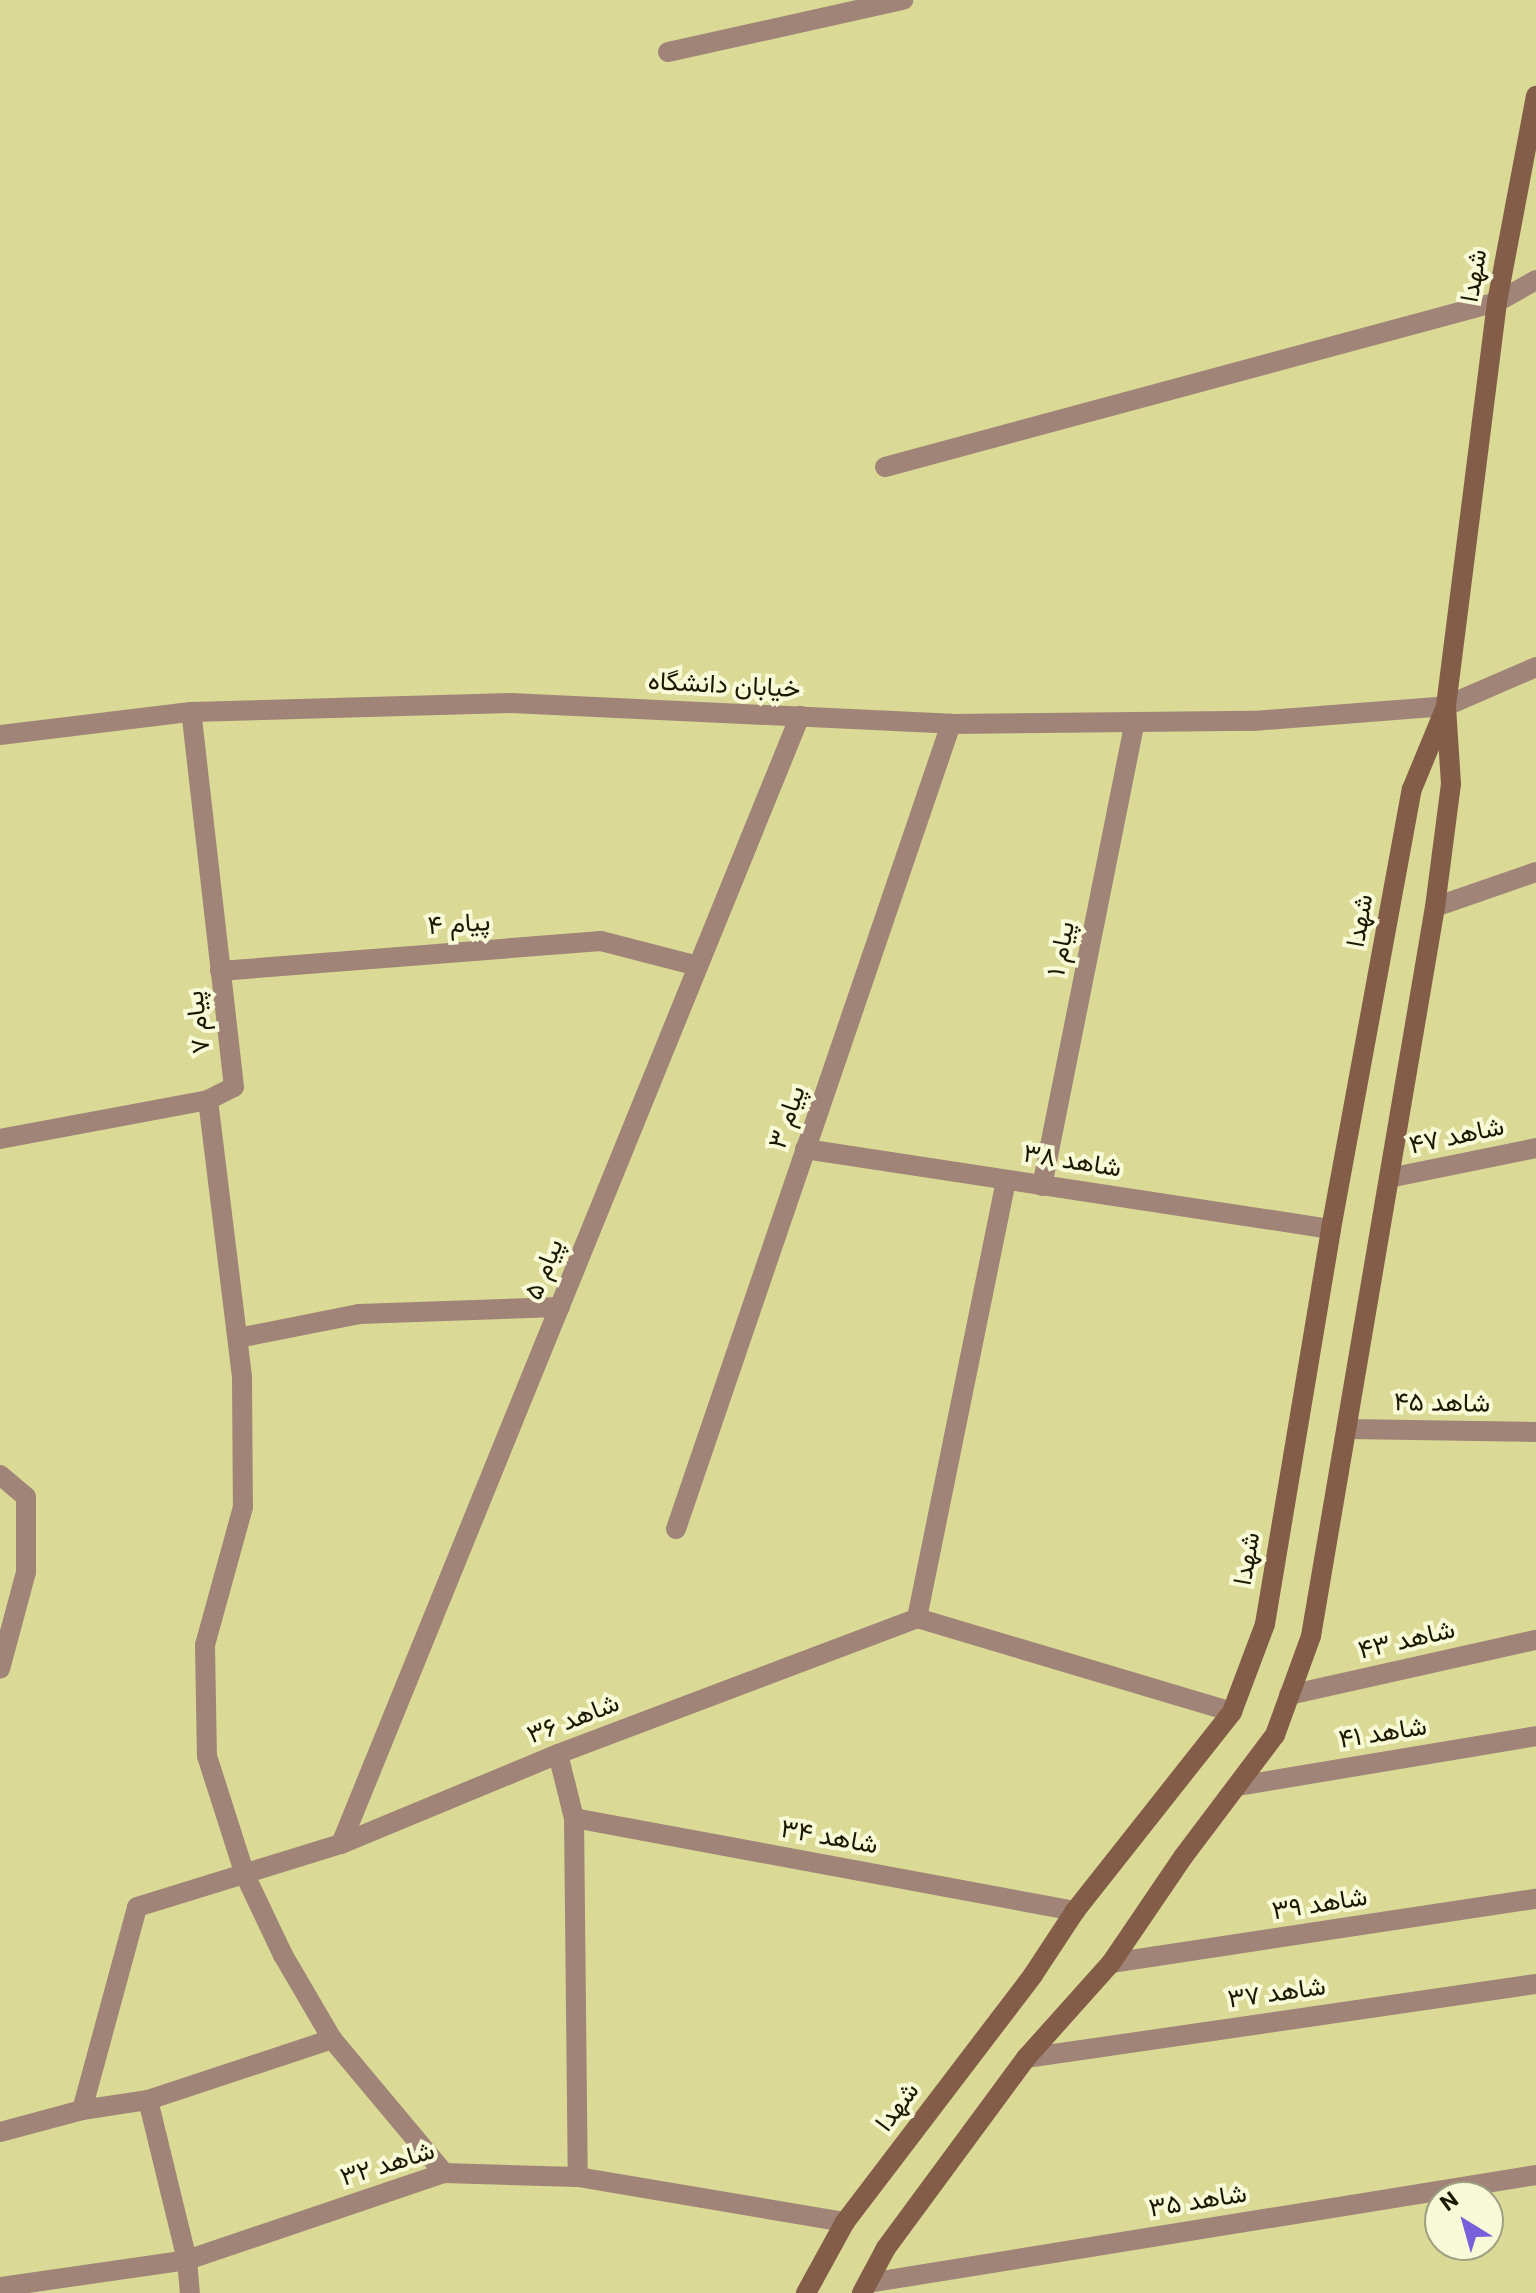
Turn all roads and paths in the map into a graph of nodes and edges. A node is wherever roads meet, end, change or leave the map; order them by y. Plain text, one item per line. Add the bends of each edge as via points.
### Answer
1 (903, 0) edge
2 (668, 52) dead end
3 (1536, 96) edge
4 (1536, 280) edge
5 (1497, 302) junction
6 (885, 467) dead end
7 (1536, 667) edge
8 (1446, 706) junction
9 (191, 712) junction
10 (800, 716) junction
11 (1135, 722) junction
12 (951, 724) junction
13 (0, 735) edge
14 (1536, 872) edge
15 (1435, 907) junction
16 (698, 966) junction
17 (220, 971) junction
18 (208, 1100) junction
19 (0, 1139) edge
20 (1536, 1148) edge
21 (805, 1149) junction
22 (1389, 1178) junction
23 (1006, 1180) junction
24 (1042, 1186) junction
25 (1331, 1229) junction
26 (560, 1307) junction
27 (238, 1338) junction
28 (1347, 1429) junction
29 (1536, 1432) edge
30 (0, 1475) edge
31 (676, 1529) dead end
32 (917, 1618) junction
33 (1536, 1640) edge
34 (0, 1669) edge
35 (1289, 1695) junction
36 (1232, 1712) junction
37 (1536, 1736) edge
38 (558, 1754) junction
39 (1238, 1786) junction
40 (574, 1818) junction
41 (341, 1844) junction
42 (245, 1875) junction
43 (1536, 1899) edge
44 (1075, 1911) junction
45 (1111, 1963) junction
46 (1536, 1984) edge
47 (332, 2039) junction
48 (1026, 2058) junction
49 (148, 2100) junction
50 (82, 2110) junction
51 (0, 2132) edge
52 (444, 2173) junction
53 (1536, 2175) edge
54 (578, 2177) junction
55 (845, 2222) junction
56 (187, 2260) junction
57 (0, 2287) edge
58 (865, 2288) edge
59 (190, 2293) edge
60 (806, 2293) edge

1 - 2 street
3 - 5 street, شهدا
4 - 5 street
5 - 6 street
5 - 8 street, شهدا
7 - 8 street, خیابان دانشگاه
8 - 11 street, خیابان دانشگاه via 1253,721
8 - 15 street, شهدا via 1451,784
8 - 25 street, شهدا via 1412,789
9 - 10 street, خیابان دانشگاه via 511,703
9 - 13 street, خیابان دانشگاه
9 - 17 street, پیام ۷
10 - 12 street, خیابان دانشگاه
10 - 16 street, پیام ۵
11 - 12 street, خیابان دانشگاه
11 - 24 street, پیام ۱
12 - 21 street, پیام ۳
14 - 15 street
15 - 22 street, شهدا
16 - 17 street, پیام ۴ via 601,941
16 - 26 street, پیام ۵
17 - 18 street, پیام ۷ via 234,1087
18 - 19 street
18 - 27 street
20 - 22 street, شاهد ۴۷
21 - 23 street, شاهد ۳۸
21 - 31 street, پیام ۳
22 - 28 street, شهدا
23 - 24 street, شاهد ۳۸
23 - 32 street
24 - 25 street, شاهد ۳۸
25 - 36 street, شهدا via 1265,1624
26 - 27 street via 359,1314
26 - 41 street, پیام ۵
27 - 42 street via 243,1507 205,1645 207,1756
28 - 29 street, شاهد ۴۵
28 - 35 street, شهدا via 1311,1636
30 - 34 street via 26,1497 26,1572
32 - 36 street
32 - 38 street, شاهد ۳۶
33 - 35 street, شاهد ۴۳
35 - 39 street, شهدا via 1275,1735
36 - 44 street, شهدا
37 - 39 street, شاهد ۴۱
38 - 40 street
38 - 41 street, شاهد ۳۶
39 - 45 street, شهدا
40 - 44 street, شاهد ۳۴
40 - 54 street
41 - 42 street, شاهد ۳۶
42 - 47 street
42 - 50 street, شاهد ۳۶ via 137,1907
43 - 45 street, شاهد ۳۹
44 - 55 street, شهدا via 1033,1975
45 - 48 street, شهدا
46 - 48 street, شاهد ۳۷
47 - 49 street
47 - 52 street
48 - 58 street, شهدا via 886,2248
49 - 50 street
49 - 56 street
50 - 51 street
52 - 54 street, شاهد ۳۲
52 - 56 street, شاهد ۳۲
53 - 58 street, شاهد ۳۵
54 - 55 street, شاهد ۳۲
55 - 60 street, شهدا
56 - 57 street, شاهد ۳۲
56 - 59 street

